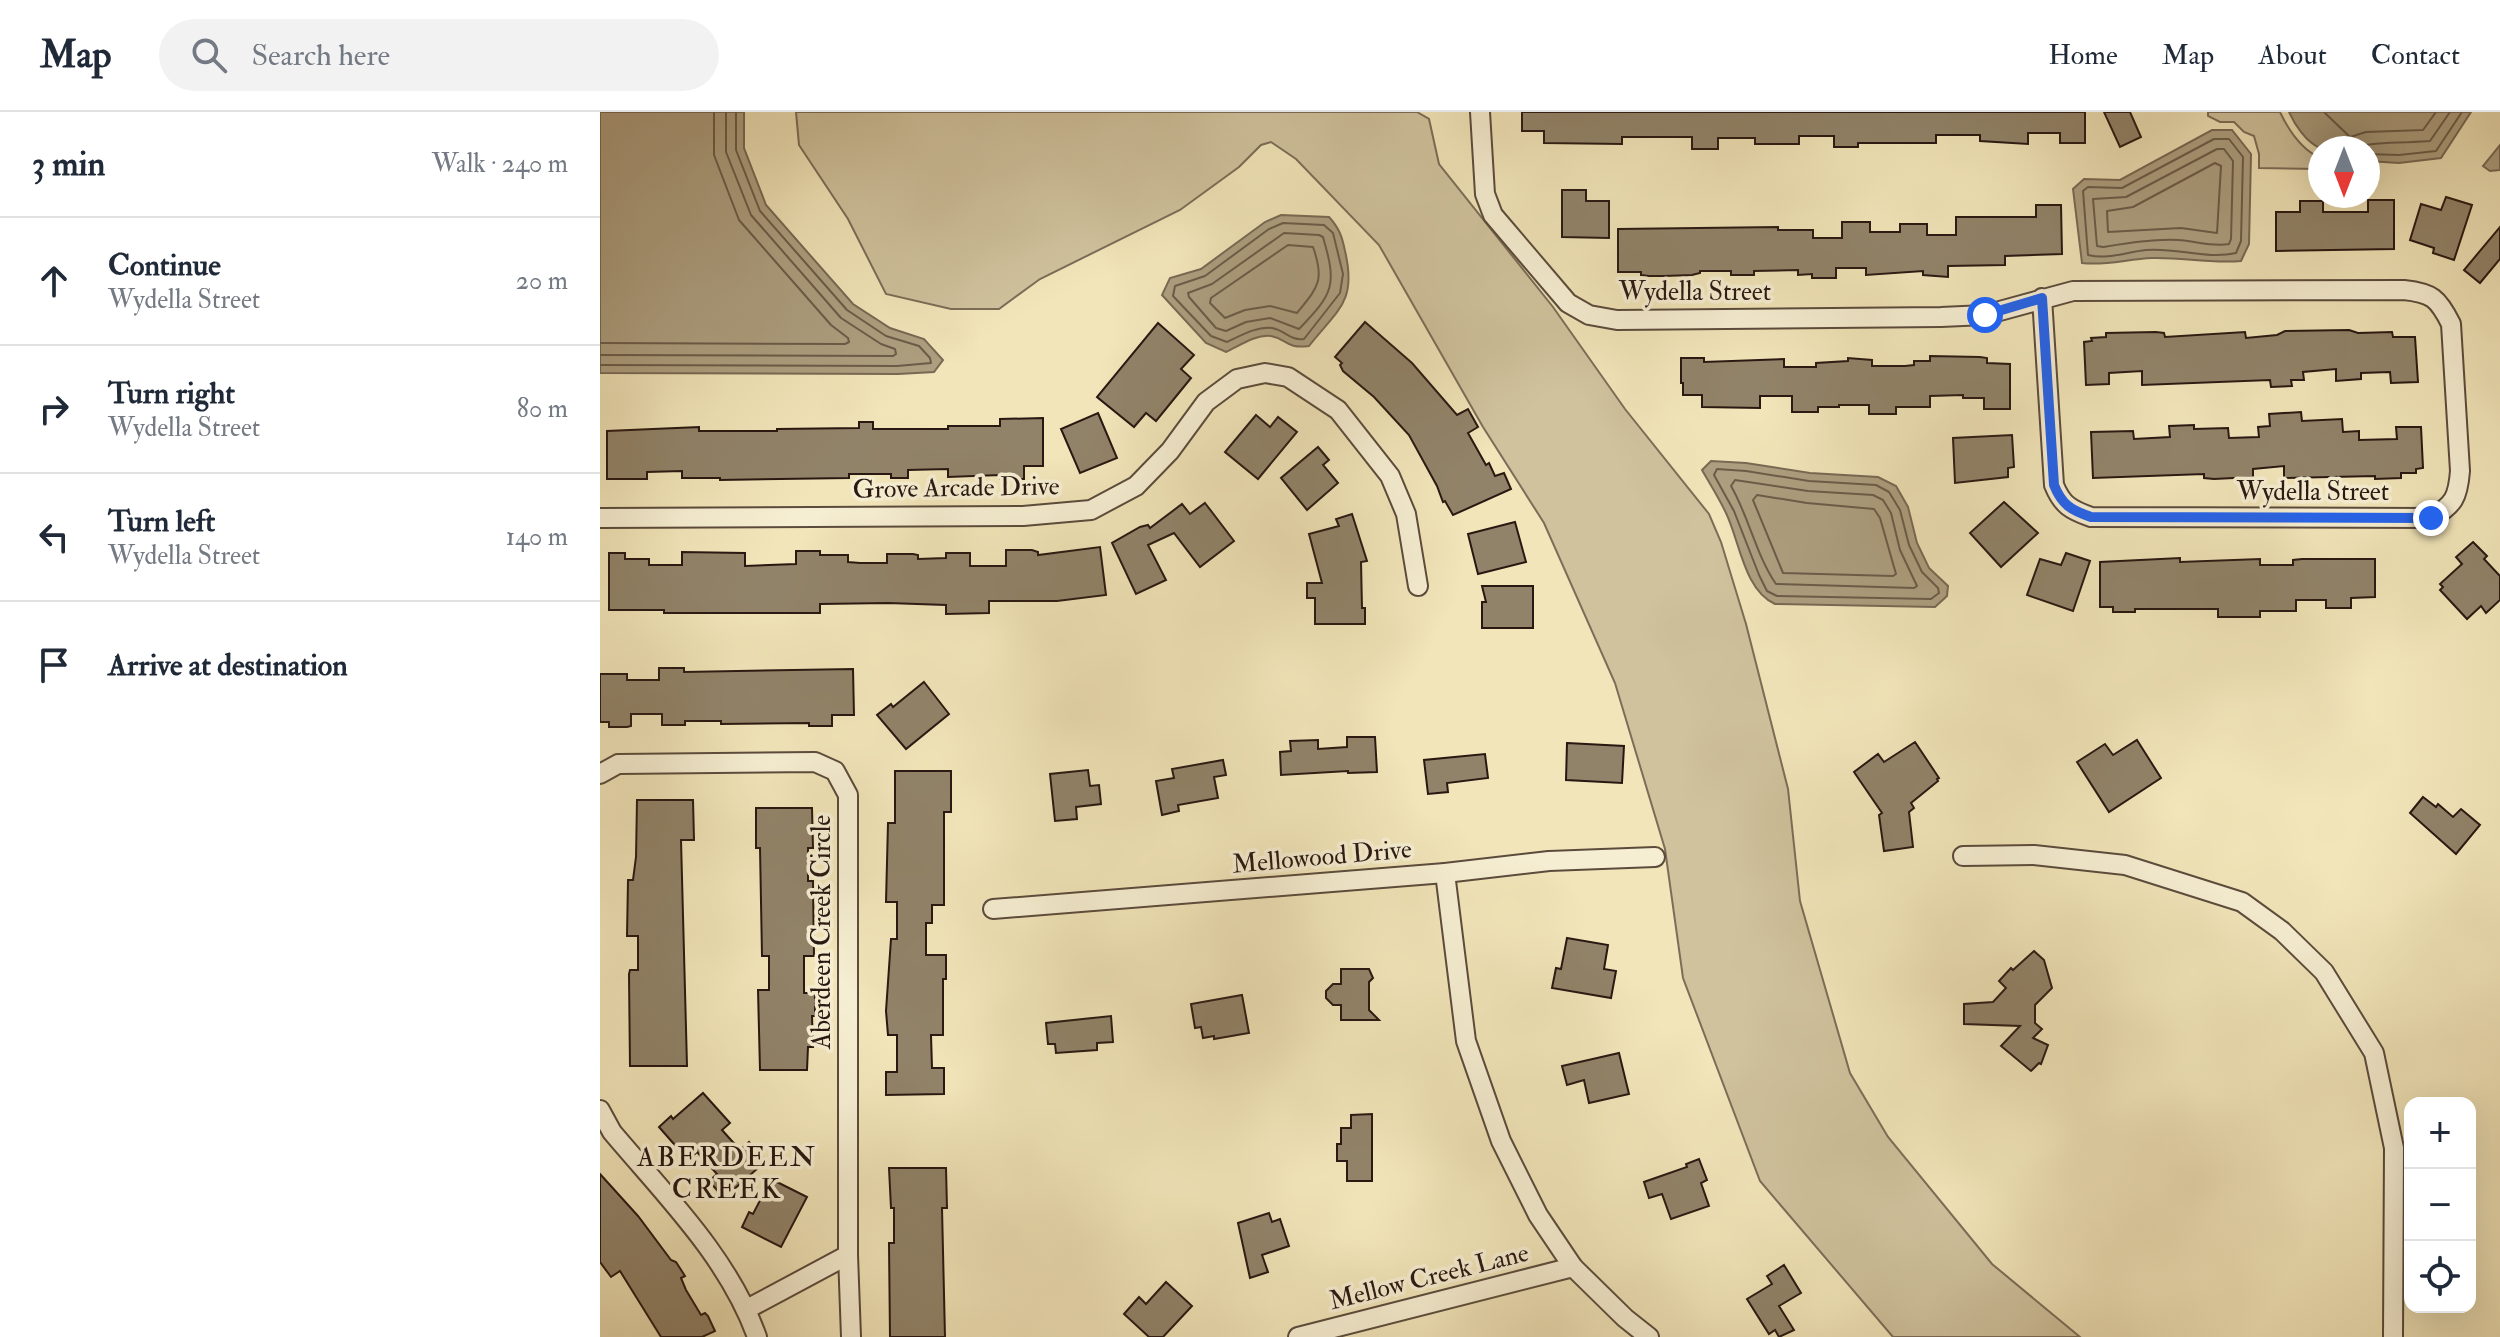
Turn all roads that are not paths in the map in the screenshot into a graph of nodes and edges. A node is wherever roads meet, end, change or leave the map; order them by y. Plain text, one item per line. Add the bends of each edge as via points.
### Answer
1 (1480, 112) edge
2 (2042, 298) junction
3 (600, 518) edge
4 (1418, 586) dead end
5 (600, 774) edge
6 (1963, 856) dead end
7 (1655, 857) dead end
8 (1445, 873) junction
9 (993, 909) dead end
10 (600, 1110) edge
11 (848, 1255) junction
12 (1573, 1267) junction
13 (747, 1309) junction
14 (757, 1337) edge
15 (851, 1337) edge
16 (1298, 1337) edge
17 (1649, 1337) edge
18 (2393, 1337) edge

1 - 2 street, Wydella Street via 1485,194 1493,215 1568,303 1589,315 1617,320 1941,317 1985,315
2 - 2 street, Wydella Street via 2054,485 2069,509 2091,517 2431,518 2458,493 2451,324 2441,304 2425,293 2073,291
3 - 4 street, Grove Arcade Drive via 1023,516 1091,510 1136,486 1206,402 1237,379 1265,373 1288,377 1338,410 1390,476 1406,514
5 - 11 street, Aberdeen Creek Circle via 618,764 815,762 835,771 848,795
6 - 18 street via 2034,855 2125,865 2242,902 2324,972 2374,1053 2394,1148
7 - 8 street, Mellowood Drive via 1549,861
8 - 9 street, Mellowood Drive
8 - 12 street via 1466,1041 1501,1141 1538,1215
10 - 13 street via 612,1132 709,1248
11 - 13 street
11 - 15 street, Aberdeen Creek Circle
12 - 16 street, Mellow Creek Lane
12 - 17 street
13 - 14 street

